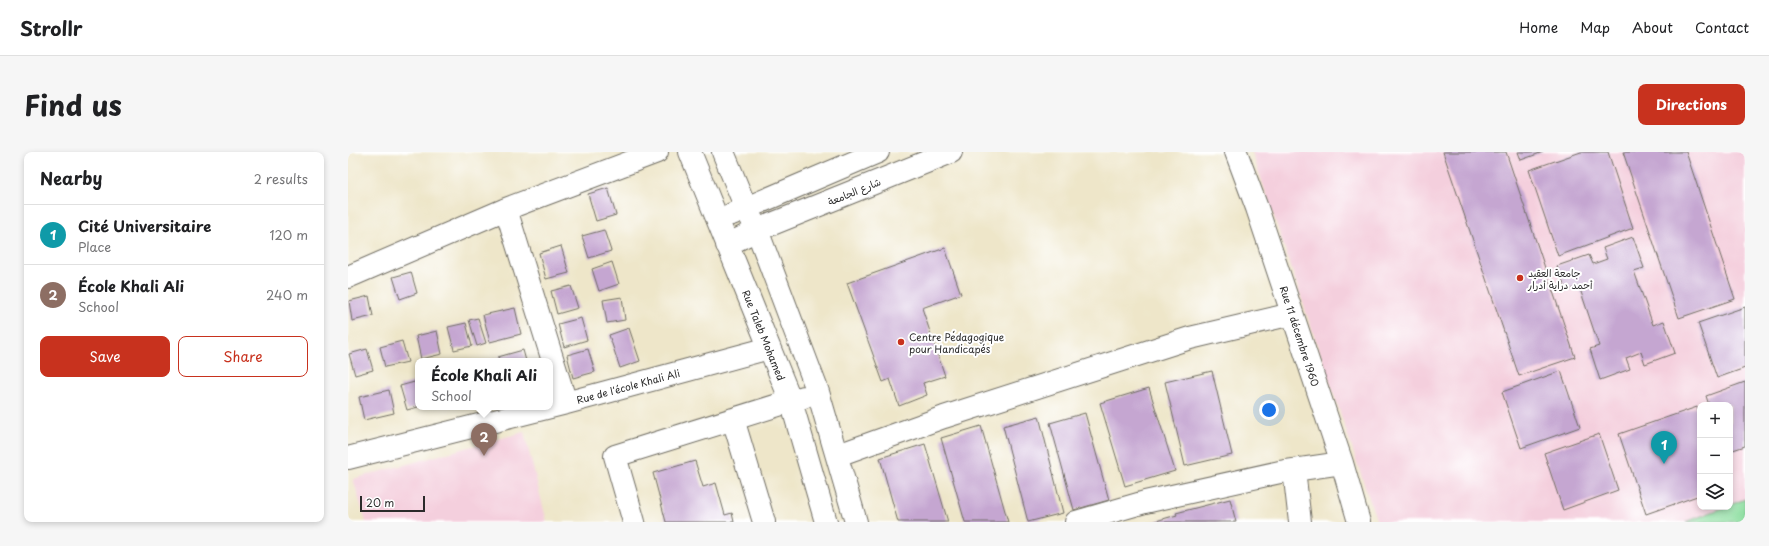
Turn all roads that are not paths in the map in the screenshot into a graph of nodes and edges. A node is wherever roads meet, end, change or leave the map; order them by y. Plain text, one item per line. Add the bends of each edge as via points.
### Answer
1 (657, 152) edge
2 (690, 152) edge
3 (723, 152) edge
4 (878, 152) edge
5 (951, 152) edge
6 (1236, 152) edge
7 (746, 208) junction
8 (506, 209) junction
9 (718, 219) junction
10 (757, 230) junction
11 (727, 245) junction
12 (348, 277) edge
13 (1292, 314) junction
14 (769, 348) junction
15 (552, 358) edge
16 (553, 361) edge
17 (818, 392) junction
18 (791, 402) junction
19 (566, 403) junction
20 (553, 406) edge
21 (538, 410) edge
22 (733, 420) junction
23 (838, 455) junction
24 (348, 458) edge
25 (1342, 463) junction
26 (1294, 470) junction
27 (634, 522) edge
28 (764, 522) edge
29 (826, 522) edge
30 (856, 522) edge
31 (1076, 522) edge
32 (1300, 522) edge
33 (1359, 522) edge

1 - 8 street
2 - 9 street, Rue Taleb Mohamed
3 - 7 street
4 - 7 street
5 - 10 street, شارع الجامعة
6 - 13 street, Rue 11 décembre 1960
7 - 9 street
7 - 10 street
8 - 12 street
8 - 15 street
9 - 11 street, Rue Taleb Mohamed
10 - 11 street, شارع الجامعة
10 - 17 street
11 - 14 street, Rue Taleb Mohamed
13 - 23 street via 1190,338 944,417
13 - 25 street, Rue 11 décembre 1960
14 - 18 street, Rue Taleb Mohamed
14 - 19 street, Rue de l'école Khali Ali
16 - 19 street
17 - 18 street
17 - 23 street
18 - 22 street
18 - 29 street, Rue Taleb Mohamed
19 - 20 street, Rue de l'école Khali Ali
21 - 24 street, Rue de l'école Khali Ali
22 - 27 street via 615,456
22 - 28 street
23 - 30 street
25 - 26 street
25 - 33 street, Rue 11 décembre 1960
26 - 31 street via 1145,502
26 - 32 street

